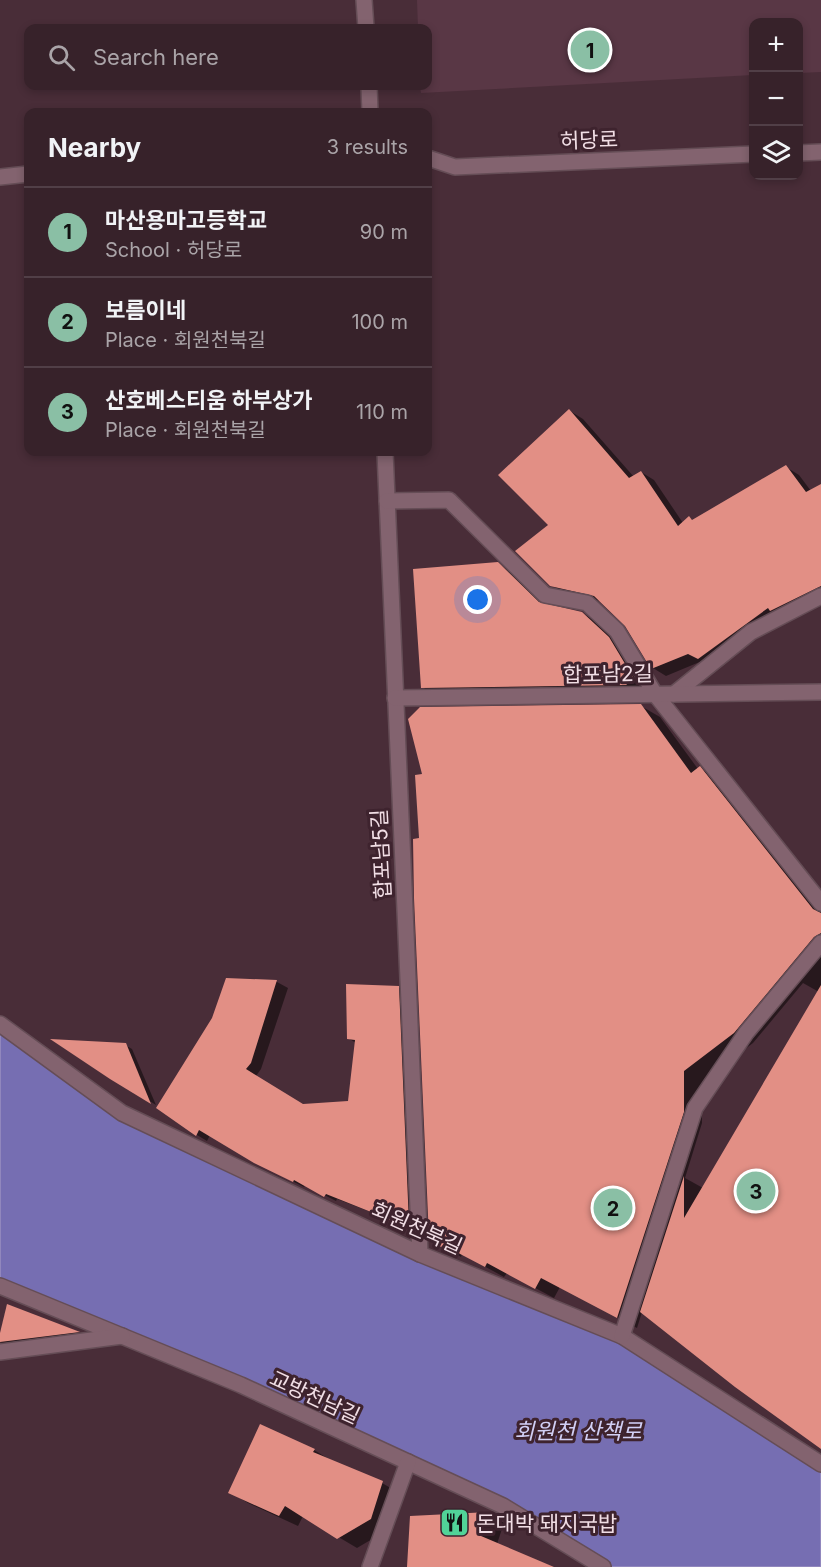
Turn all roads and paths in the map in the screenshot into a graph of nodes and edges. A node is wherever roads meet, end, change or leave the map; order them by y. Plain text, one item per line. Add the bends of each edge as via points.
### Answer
1 (364, 0) edge
2 (366, 24) edge
3 (369, 90) edge
4 (370, 108) edge
5 (821, 152) edge
6 (803, 153) edge
7 (749, 154) edge
8 (432, 159) edge
9 (24, 174) edge
10 (0, 177) edge
11 (385, 456) edge
12 (387, 501) junction
13 (821, 596) edge
14 (821, 692) edge
15 (654, 694) junction
16 (674, 694) junction
17 (395, 698) junction
18 (821, 903) edge
19 (821, 943) edge
20 (0, 1024) edge
21 (420, 1254) junction
22 (0, 1286) edge
23 (123, 1336) junction
24 (621, 1336) junction
25 (0, 1352) edge
26 (408, 1462) junction
27 (821, 1464) edge
28 (370, 1567) edge
29 (603, 1567) edge

1 - 2 street
3 - 4 street
5 - 6 street
7 - 8 street, 허당로 via 455,167
9 - 10 street
11 - 12 street, 합포남5길
12 - 15 street via 449,500 545,595 587,603 617,631
12 - 17 street, 합포남5길
13 - 16 street via 751,632
14 - 16 street, 합포남2길
15 - 16 street, 합포남2길
15 - 17 street, 합포남2길
15 - 18 street
17 - 21 street, 합포남5길
19 - 24 street via 746,1033 695,1108
20 - 21 street, 회원천북길 via 122,1113
21 - 24 street, 회원천북길
22 - 23 street, 교방천남길
23 - 25 street
23 - 26 street, 교방천남길
24 - 27 street, 회원천북길
26 - 28 street
26 - 29 street, 교방천남길 via 503,1506

